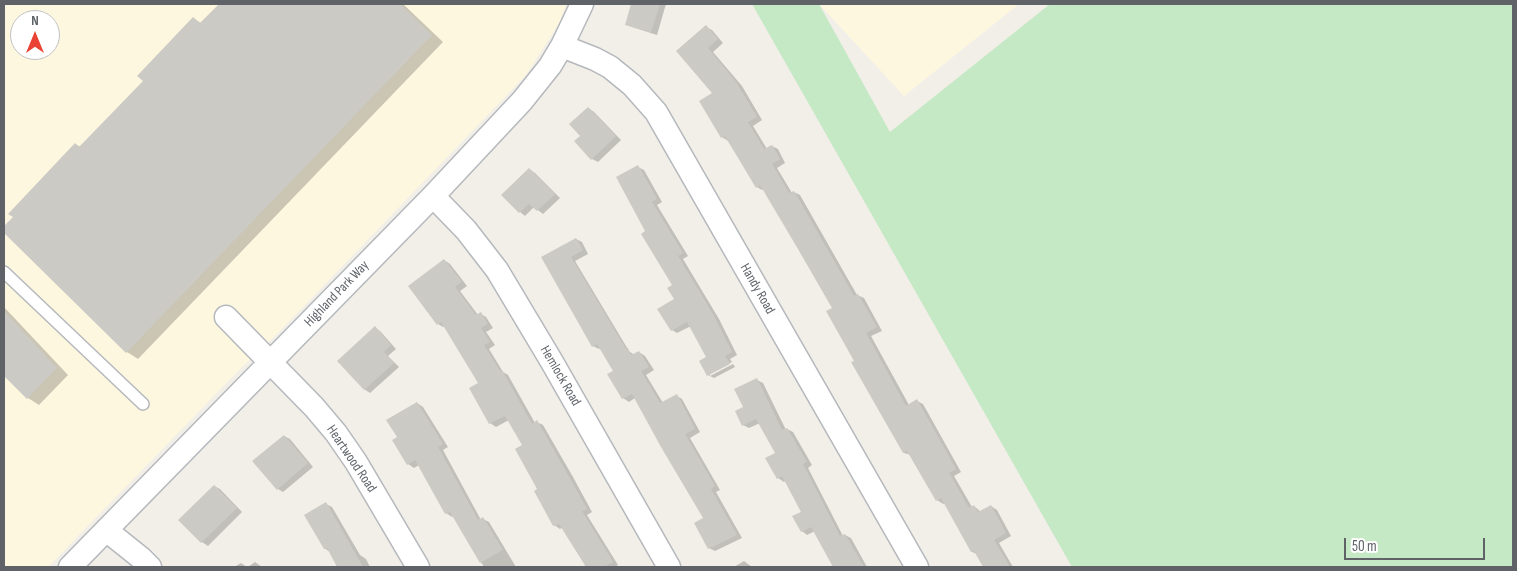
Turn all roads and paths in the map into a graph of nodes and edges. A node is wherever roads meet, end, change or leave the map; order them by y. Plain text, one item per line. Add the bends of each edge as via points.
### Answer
1 (582, 4) edge
2 (562, 46) junction
3 (433, 196) junction
4 (4, 272) edge
5 (226, 318) dead end
6 (270, 363) junction
7 (143, 404) dead end
8 (106, 530) junction
9 (70, 567) edge
10 (150, 567) edge
11 (418, 567) edge
12 (669, 567) edge
13 (917, 567) edge

1 - 2 street, Highland Park Way
2 - 3 street, Highland Park Way via 522,101
2 - 13 street, Handy Road via 610,67 632,85 656,112
3 - 6 street, Highland Park Way
3 - 12 street, Hemlock Road via 466,230 497,270
4 - 7 lane
5 - 6 street, Heartwood Road
6 - 8 street, Highland Park Way
6 - 11 street, Heartwood Road via 336,433
8 - 9 street, Highland Park Way
8 - 10 street

